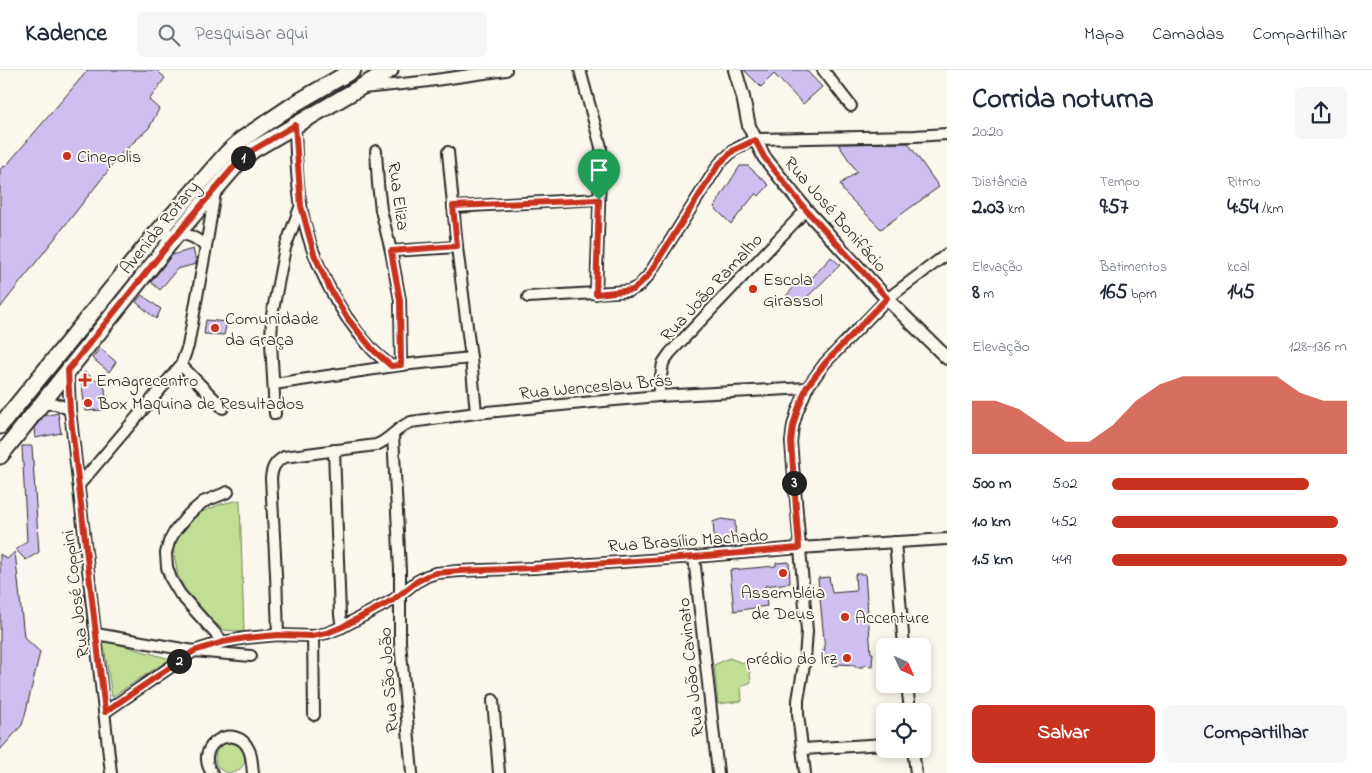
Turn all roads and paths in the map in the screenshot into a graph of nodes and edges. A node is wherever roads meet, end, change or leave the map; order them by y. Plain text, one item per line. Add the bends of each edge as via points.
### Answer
1 (353, 70) edge
2 (390, 70) edge
3 (506, 70) edge
4 (580, 70) edge
5 (735, 70) edge
6 (823, 70) edge
7 (357, 88) junction
8 (851, 106) dead end
9 (295, 125) junction
10 (947, 134) edge
11 (755, 140) junction
12 (376, 152) dead end
13 (448, 152) dead end
14 (215, 188) junction
15 (599, 200) junction
16 (301, 206) junction
17 (453, 206) junction
18 (806, 210) junction
19 (177, 234) junction
20 (156, 236) junction
21 (457, 246) junction
22 (206, 247) junction
23 (391, 251) junction
24 (947, 254) edge
25 (596, 294) junction
26 (528, 297) dead end
27 (887, 298) junction
28 (471, 358) junction
29 (947, 358) edge
30 (181, 365) junction
31 (396, 366) junction
32 (68, 370) junction
33 (274, 384) junction
34 (806, 388) junction
35 (658, 396) junction
36 (39, 406) junction
37 (223, 408) dead end
38 (70, 410) junction
39 (476, 413) junction
40 (275, 414) dead end
41 (0, 426) edge
42 (392, 435) junction
43 (334, 450) junction
44 (0, 456) edge
45 (79, 485) junction
46 (228, 492) dead end
47 (947, 539) edge
48 (895, 542) junction
49 (799, 548) junction
50 (694, 557) junction
51 (400, 570) junction
52 (431, 575) junction
53 (400, 594) junction
54 (342, 627) junction
55 (96, 634) junction
56 (278, 635) junction
57 (312, 636) junction
58 (903, 638) edge
59 (223, 642) junction
60 (194, 651) junction
61 (251, 656) dead end
62 (493, 700) dead end
63 (105, 712) junction
64 (314, 715) dead end
65 (876, 745) edge
66 (803, 749) junction
67 (914, 758) edge
68 (251, 761) junction
69 (112, 773) edge
70 (212, 773) edge
71 (246, 773) edge
72 (253, 773) edge
73 (412, 773) edge
74 (499, 773) edge
75 (718, 773) edge
76 (805, 773) edge
77 (916, 773) edge

1 - 20 main road, Avenida Rotary via 241,140
2 - 7 main road, Avenida Rotary
3 - 7 street
4 - 15 street via 602,147
5 - 11 street, Rua José Bonifácio
6 - 8 street
7 - 9 main road, Avenida Rotary
9 - 14 main road, Avenida Rotary via 253,150
9 - 16 street
10 - 11 street
11 - 18 street, Rua José Bonifácio via 764,157
11 - 25 street via 734,150 719,164 639,286 629,291
12 - 23 street, Rua Eliza via 381,210
13 - 17 street
14 - 19 main road, Avenida Rotary
14 - 22 street
15 - 17 street
15 - 25 street
16 - 31 street via 314,254 330,289 360,336
16 - 33 street via 285,248 272,315
17 - 21 street
18 - 27 street, Rua José Bonifácio
18 - 35 street, Rua João Ramalho via 670,353 664,362
19 - 20 street
19 - 22 street via 196,237
19 - 32 main road, Avenida Rotary
20 - 41 main road, Avenida Rotary
21 - 23 street
21 - 28 street
22 - 30 street via 188,346
23 - 31 street, Rua Eliza via 400,300
24 - 27 street
25 - 26 street
27 - 29 street, Rua José Bonifácio
27 - 34 street via 825,363
28 - 31 street
28 - 39 street
30 - 37 street
30 - 45 street
31 - 33 street
32 - 36 main road, Avenida Rotary
32 - 38 street, Rua José Coppini
33 - 40 street
34 - 35 street, Rua Wenceslau Brás
34 - 49 street via 791,442
35 - 39 street, Rua Wenceslau Brás
36 - 38 street via 58,404
36 - 44 main road, Avenida Rotary
38 - 45 street, Rua José Coppini
39 - 42 street, Rua Wenceslau Brás via 410,422
42 - 43 street, Rua Wenceslau Brás via 376,445
42 - 51 street, Rua São João
43 - 54 street
43 - 56 street, Rua Wenceslau Brás via 284,457 272,471
45 - 55 street, Rua José Coppini
46 - 59 street via 204,502 189,514 175,531 166,553 171,579 180,594
47 - 48 street, Rua Brasílio Machado
48 - 49 street, Rua Brasílio Machado
48 - 58 street
49 - 50 street, Rua Brasílio Machado
49 - 66 street via 807,631 798,700
50 - 52 street, Rua Brasílio Machado
50 - 75 street, Rua João Cavinato
51 - 52 street, Rua Brasílio Machado via 407,574
51 - 53 street, Rua São João
52 - 53 street, Rua Brasílio Machado
53 - 54 street, Rua Brasílio Machado
53 - 73 street, Rua São João via 400,642
54 - 57 street, Rua Brasílio Machado
55 - 60 street
55 - 63 street, Rua José Coppini
56 - 57 street, Rua Brasílio Machado
56 - 59 street, Rua Brasílio Machado
57 - 64 street
59 - 60 street, Rua Brasílio Machado
60 - 61 street
60 - 63 street
62 - 74 street
63 - 69 street, Rua José Coppini
65 - 66 street
66 - 76 street
67 - 77 street
68 - 70 street via 246,744 237,738 225,737 215,742 208,752 207,763
68 - 71 street
68 - 72 street

